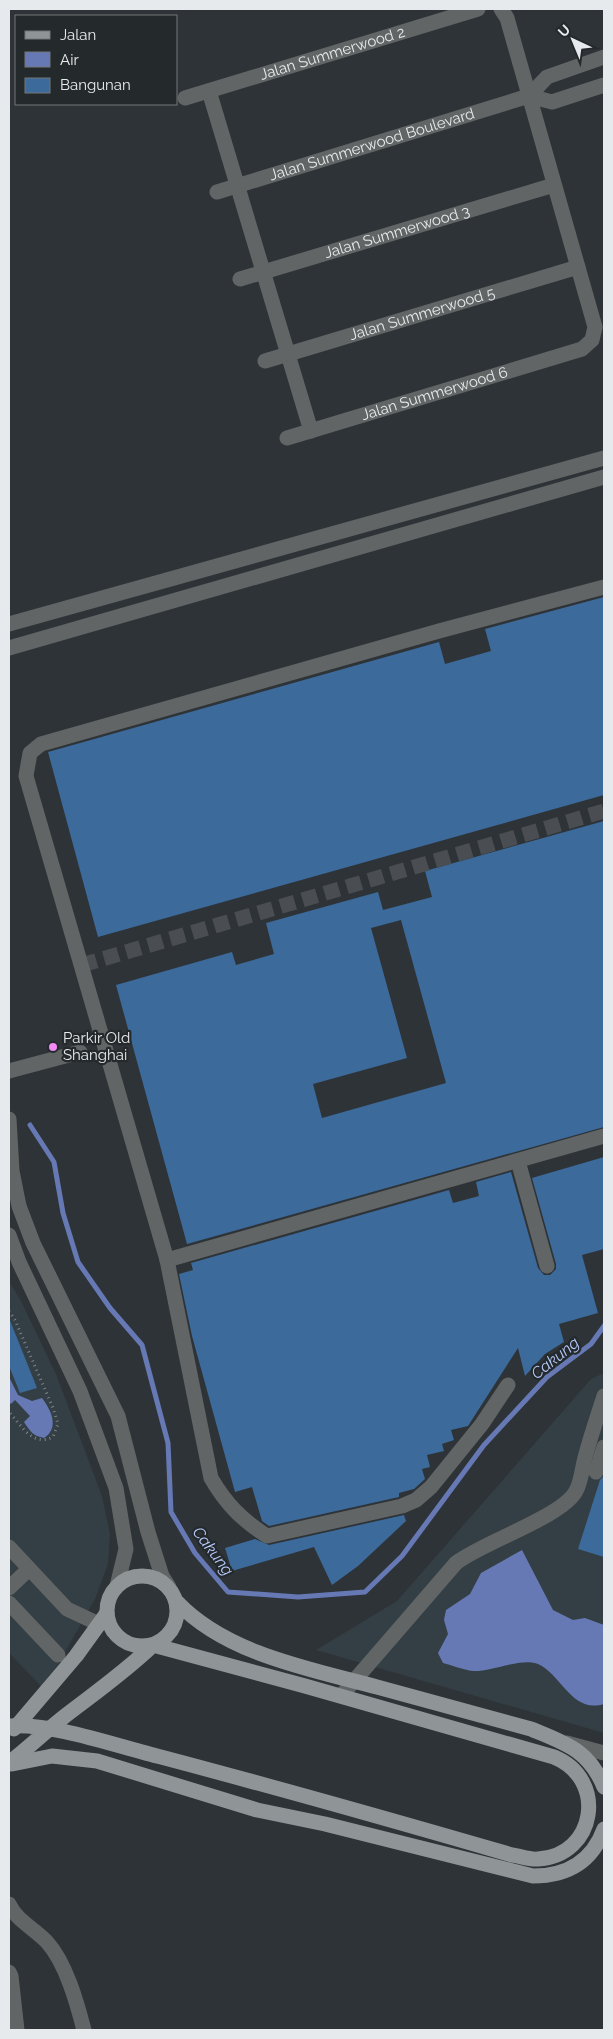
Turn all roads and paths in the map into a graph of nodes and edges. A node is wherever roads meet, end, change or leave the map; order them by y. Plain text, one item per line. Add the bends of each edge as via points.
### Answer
1 (478, 9) edge
2 (500, 9) edge
3 (604, 57) edge
4 (604, 85) edge
5 (209, 91) junction
6 (529, 96) junction
7 (185, 98) dead end
8 (554, 185) junction
9 (238, 186) junction
10 (216, 192) dead end
11 (578, 267) junction
12 (264, 272) junction
13 (240, 279) dead end
14 (288, 354) junction
15 (265, 361) dead end
16 (311, 431) junction
17 (287, 438) dead end
18 (604, 458) edge
19 (604, 477) edge
20 (291, 546) junction
21 (298, 565) junction
22 (604, 587) edge
23 (9, 624) edge
24 (9, 648) edge
25 (80, 1052) dead end
26 (9, 1072) edge
27 (9, 1120) edge
28 (604, 1136) edge
29 (518, 1160) junction
30 (9, 1234) edge
31 (167, 1260) junction
32 (547, 1266) dead end
33 (9, 1312) edge
34 (508, 1385) dead end
35 (604, 1396) edge
36 (9, 1412) edge
37 (604, 1447) edge
38 (594, 1472) edge
39 (9, 1547) edge
40 (29, 1569) junction
41 (117, 1586) junction
42 (169, 1587) junction
43 (9, 1588) edge
44 (177, 1602) junction
45 (9, 1603) edge
46 (103, 1619) junction
47 (153, 1645) junction
48 (58, 1655) dead end
49 (354, 1681) junction
50 (342, 1696) junction
51 (12, 1729) edge
52 (50, 1729) junction
53 (560, 1742) junction
54 (604, 1753) edge
55 (9, 1764) edge
56 (270, 1786) junction
57 (604, 1787) edge
58 (262, 1811) junction
59 (604, 1829) edge
60 (9, 1904) edge
61 (9, 1972) edge
62 (17, 2030) edge
63 (84, 2030) edge

1 - 5 street, Jalan Summerwood 2
2 - 6 street via 507,18
3 - 6 street via 547,77
4 - 6 street via 552,102
5 - 7 street, Jalan Summerwood 2
5 - 9 street
6 - 8 street
6 - 9 street, Jalan Summerwood Boulevard
8 - 11 street
8 - 12 street, Jalan Summerwood 3
9 - 10 street, Jalan Summerwood Boulevard
9 - 12 street
11 - 14 street, Jalan Summerwood 5
11 - 16 street, Jalan Summerwood 6 via 595,327 592,340 582,349
12 - 13 street, Jalan Summerwood 3
12 - 14 street
14 - 15 street, Jalan Summerwood 5
14 - 16 street
16 - 17 street, Jalan Summerwood 6
18 - 20 street
19 - 21 street
20 - 21 street
20 - 23 street
21 - 24 street
22 - 31 street via 41,744 30,753 26,776
25 - 26 street
27 - 42 street via 12,1171 19,1206 33,1244 118,1416 148,1532 162,1576
28 - 29 street
29 - 31 street
29 - 32 street
30 - 41 street via 80,1392 116,1488 126,1549
31 - 34 street via 211,1478 236,1514 267,1536 402,1506 416,1500 482,1424
33 - 36 path via 58,1424 53,1436 44,1441 34,1439
35 - 38 street
37 - 38 street
38 - 49 street via 563,1505 471,1552 456,1563
39 - 40 street
40 - 43 street
40 - 46 street via 67,1609
41 - 42 main road via 124,1580 143,1576
41 - 46 main road via 107,1603
42 - 44 main road
44 - 47 main road via 174,1627 163,1640
44 - 49 main road via 205,1626 246,1648
45 - 48 street
46 - 47 main road via 122,1640 132,1645
46 - 51 main road
47 - 50 main road
47 - 52 main road
49 - 50 street
49 - 53 main road via 530,1729
50 - 56 main road via 565,1762 581,1777 586,1789 589,1802 584,1831 576,1843 564,1851 538,1860
51 - 52 main road
52 - 55 main road
52 - 56 main road
53 - 54 street
53 - 57 main road via 588,1758
55 - 58 main road via 37,1758 81,1757
56 - 58 main road
58 - 59 main road via 533,1876 576,1868 599,1842
60 - 63 street via 48,1942 77,2005
61 - 62 street

